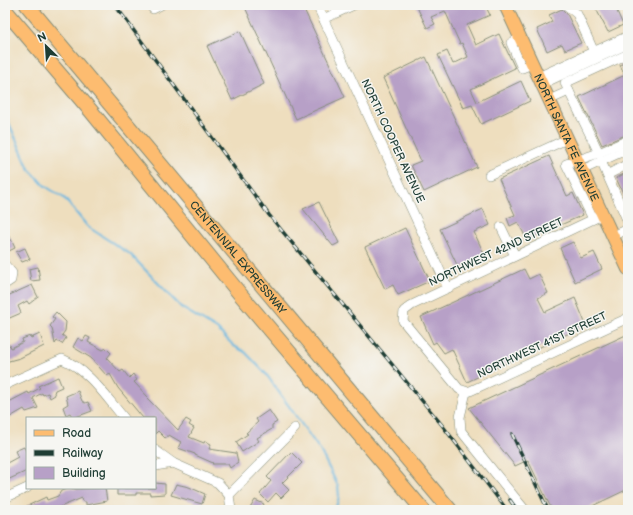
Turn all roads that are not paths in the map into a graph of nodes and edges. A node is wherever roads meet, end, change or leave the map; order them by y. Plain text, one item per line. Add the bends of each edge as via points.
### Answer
1 (27, 5) edge
2 (317, 5) edge
3 (354, 5) edge
4 (505, 5) edge
5 (566, 5) edge
6 (5, 10) edge
7 (5, 19) edge
8 (323, 19) junction
9 (628, 36) edge
10 (628, 44) edge
11 (628, 54) edge
12 (601, 55) junction
13 (51, 64) junction
14 (540, 80) junction
15 (569, 91) junction
16 (549, 100) junction
17 (567, 139) junction
18 (628, 140) edge
19 (628, 149) edge
20 (600, 157) junction
21 (628, 164) edge
22 (579, 165) junction
23 (489, 175) dead end
24 (607, 175) junction
25 (598, 217) junction
26 (627, 219) edge
27 (501, 227) dead end
28 (628, 229) edge
29 (613, 236) junction
30 (515, 256) junction
31 (5, 265) edge
32 (628, 269) edge
33 (5, 284) edge
34 (448, 288) junction
35 (628, 318) edge
36 (5, 385) edge
37 (466, 392) junction
38 (123, 417) edge
39 (295, 428) dead end
40 (156, 451) edge
41 (173, 463) junction
42 (156, 466) edge
43 (395, 475) junction
44 (26, 488) edge
45 (229, 495) junction
46 (5, 498) edge
47 (231, 510) edge
48 (413, 510) edge
49 (424, 510) edge
50 (450, 510) edge
51 (525, 510) edge

1 - 50 highway, CENTENNIAL EXPRESSWAY
2 - 8 street, NORTH COOPER AVENUE
3 - 8 street
4 - 14 main road, NORTH SANTA FE AVENUE
5 - 12 street via 577,14
6 - 13 highway, CENTENNIAL EXPRESSWAY
7 - 13 highway
8 - 34 street, NORTH COOPER AVENUE
9 - 12 street
10 - 12 street
11 - 12 street
12 - 14 street
12 - 15 street via 565,83
13 - 43 highway, CENTENNIAL EXPRESSWAY via 240,294
14 - 16 main road, NORTH SANTA FE AVENUE
15 - 16 street
15 - 20 street
16 - 17 main road, NORTH SANTA FE AVENUE
17 - 22 main road, NORTH SANTA FE AVENUE
17 - 23 street
18 - 20 street
19 - 20 street
20 - 22 street
20 - 24 street
21 - 24 street
22 - 25 main road, NORTH SANTA FE AVENUE
22 - 25 street via 566,164
24 - 26 street
25 - 29 main road, NORTH SANTA FE AVENUE
25 - 30 street, NORTHWEST 42ND STREET
27 - 30 street
28 - 29 street
29 - 32 main road, NORTH SANTA FE AVENUE
30 - 34 street, NORTHWEST 42ND STREET
31 - 33 street via 12,273 10,280
34 - 37 street, NORTHWEST 42ND STREET via 408,307 403,313 403,321 459,389
35 - 37 street, NORTHWEST 41ST STREET via 474,391
36 - 38 street via 62,359 73,363 87,374
37 - 51 street via 461,408 461,431
39 - 45 street
40 - 41 street
41 - 42 street
41 - 45 street via 218,483
43 - 48 highway
43 - 49 highway, CENTENNIAL EXPRESSWAY
44 - 46 street
45 - 47 street

